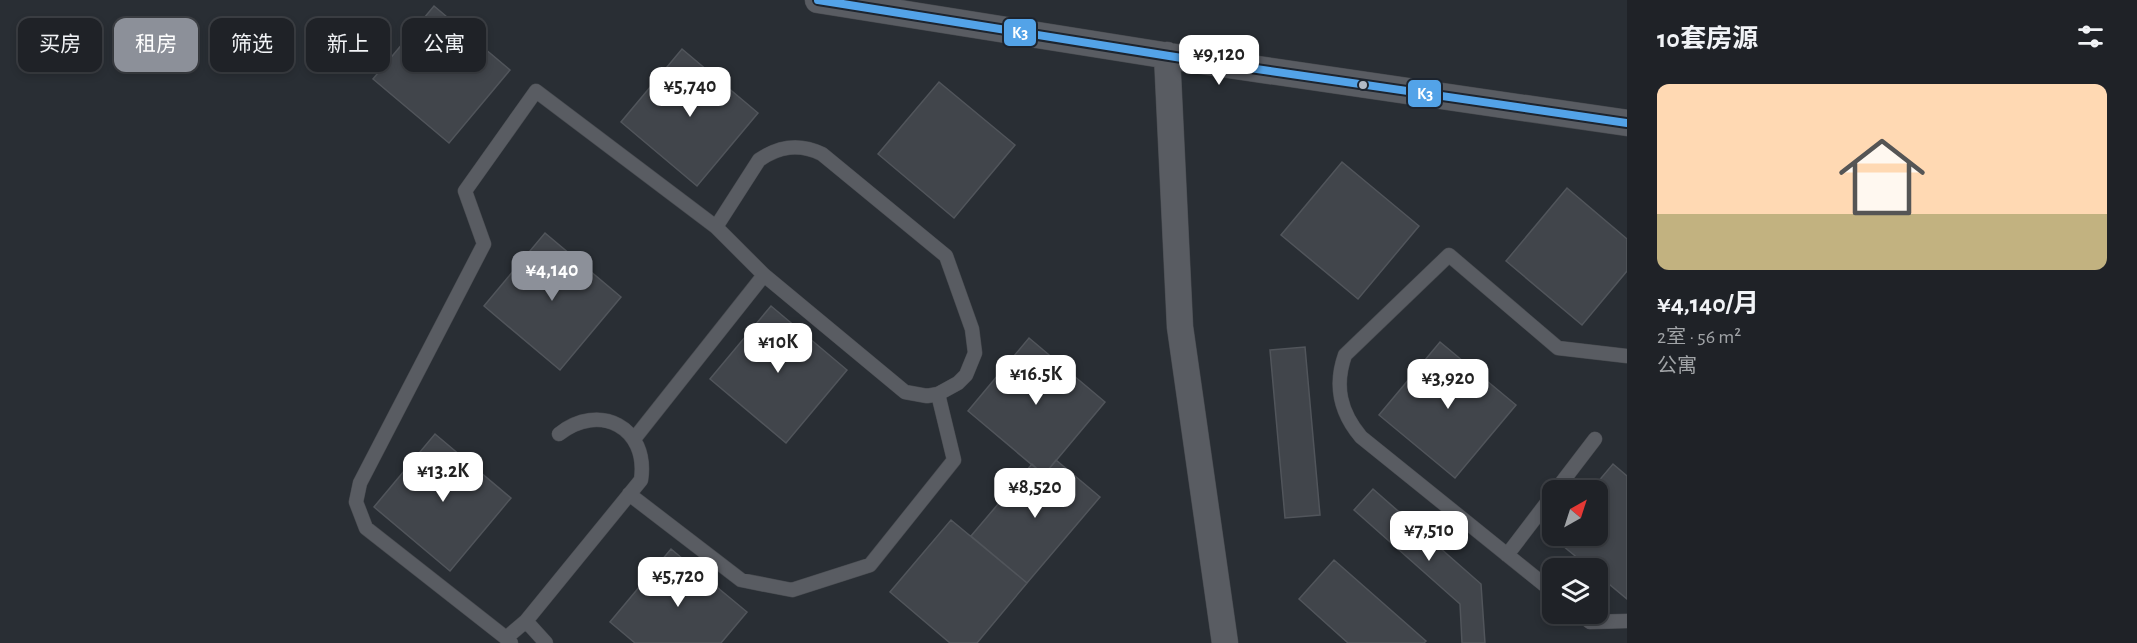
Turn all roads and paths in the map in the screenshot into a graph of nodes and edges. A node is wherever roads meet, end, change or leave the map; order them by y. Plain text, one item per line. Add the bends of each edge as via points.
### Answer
1 (819, 0) edge
2 (1167, 56) junction
3 (1627, 123) edge
4 (716, 227) junction
5 (764, 275) junction
6 (1627, 357) edge
7 (938, 394) junction
8 (559, 434) dead end
9 (1595, 439) dead end
10 (634, 440) junction
11 (1564, 480) edge
12 (629, 494) junction
13 (1542, 509) edge
14 (1507, 555) junction
15 (1542, 583) edge
16 (526, 621) junction
17 (1627, 621) edge
18 (1608, 622) edge
19 (508, 641) edge
20 (546, 643) edge
21 (1225, 643) edge

1 - 2 street
2 - 3 street
2 - 21 street via 1180,327
4 - 5 lane
4 - 7 lane via 759,160 768,153 802,147 831,160 946,256 972,329 975,353 966,375
4 - 19 lane via 536,91 465,191 484,244 360,483 356,502 366,528
5 - 7 lane via 905,392
5 - 10 lane
6 - 14 lane via 1558,348 1449,255 1345,355 1338,384 1351,426
7 - 12 lane via 954,460 870,565 792,590 741,580
8 - 10 lane via 592,418 615,423
9 - 11 lane
10 - 12 lane via 642,470 640,480
12 - 16 lane
13 - 14 lane
14 - 15 lane
16 - 19 lane
16 - 20 lane
17 - 18 lane

